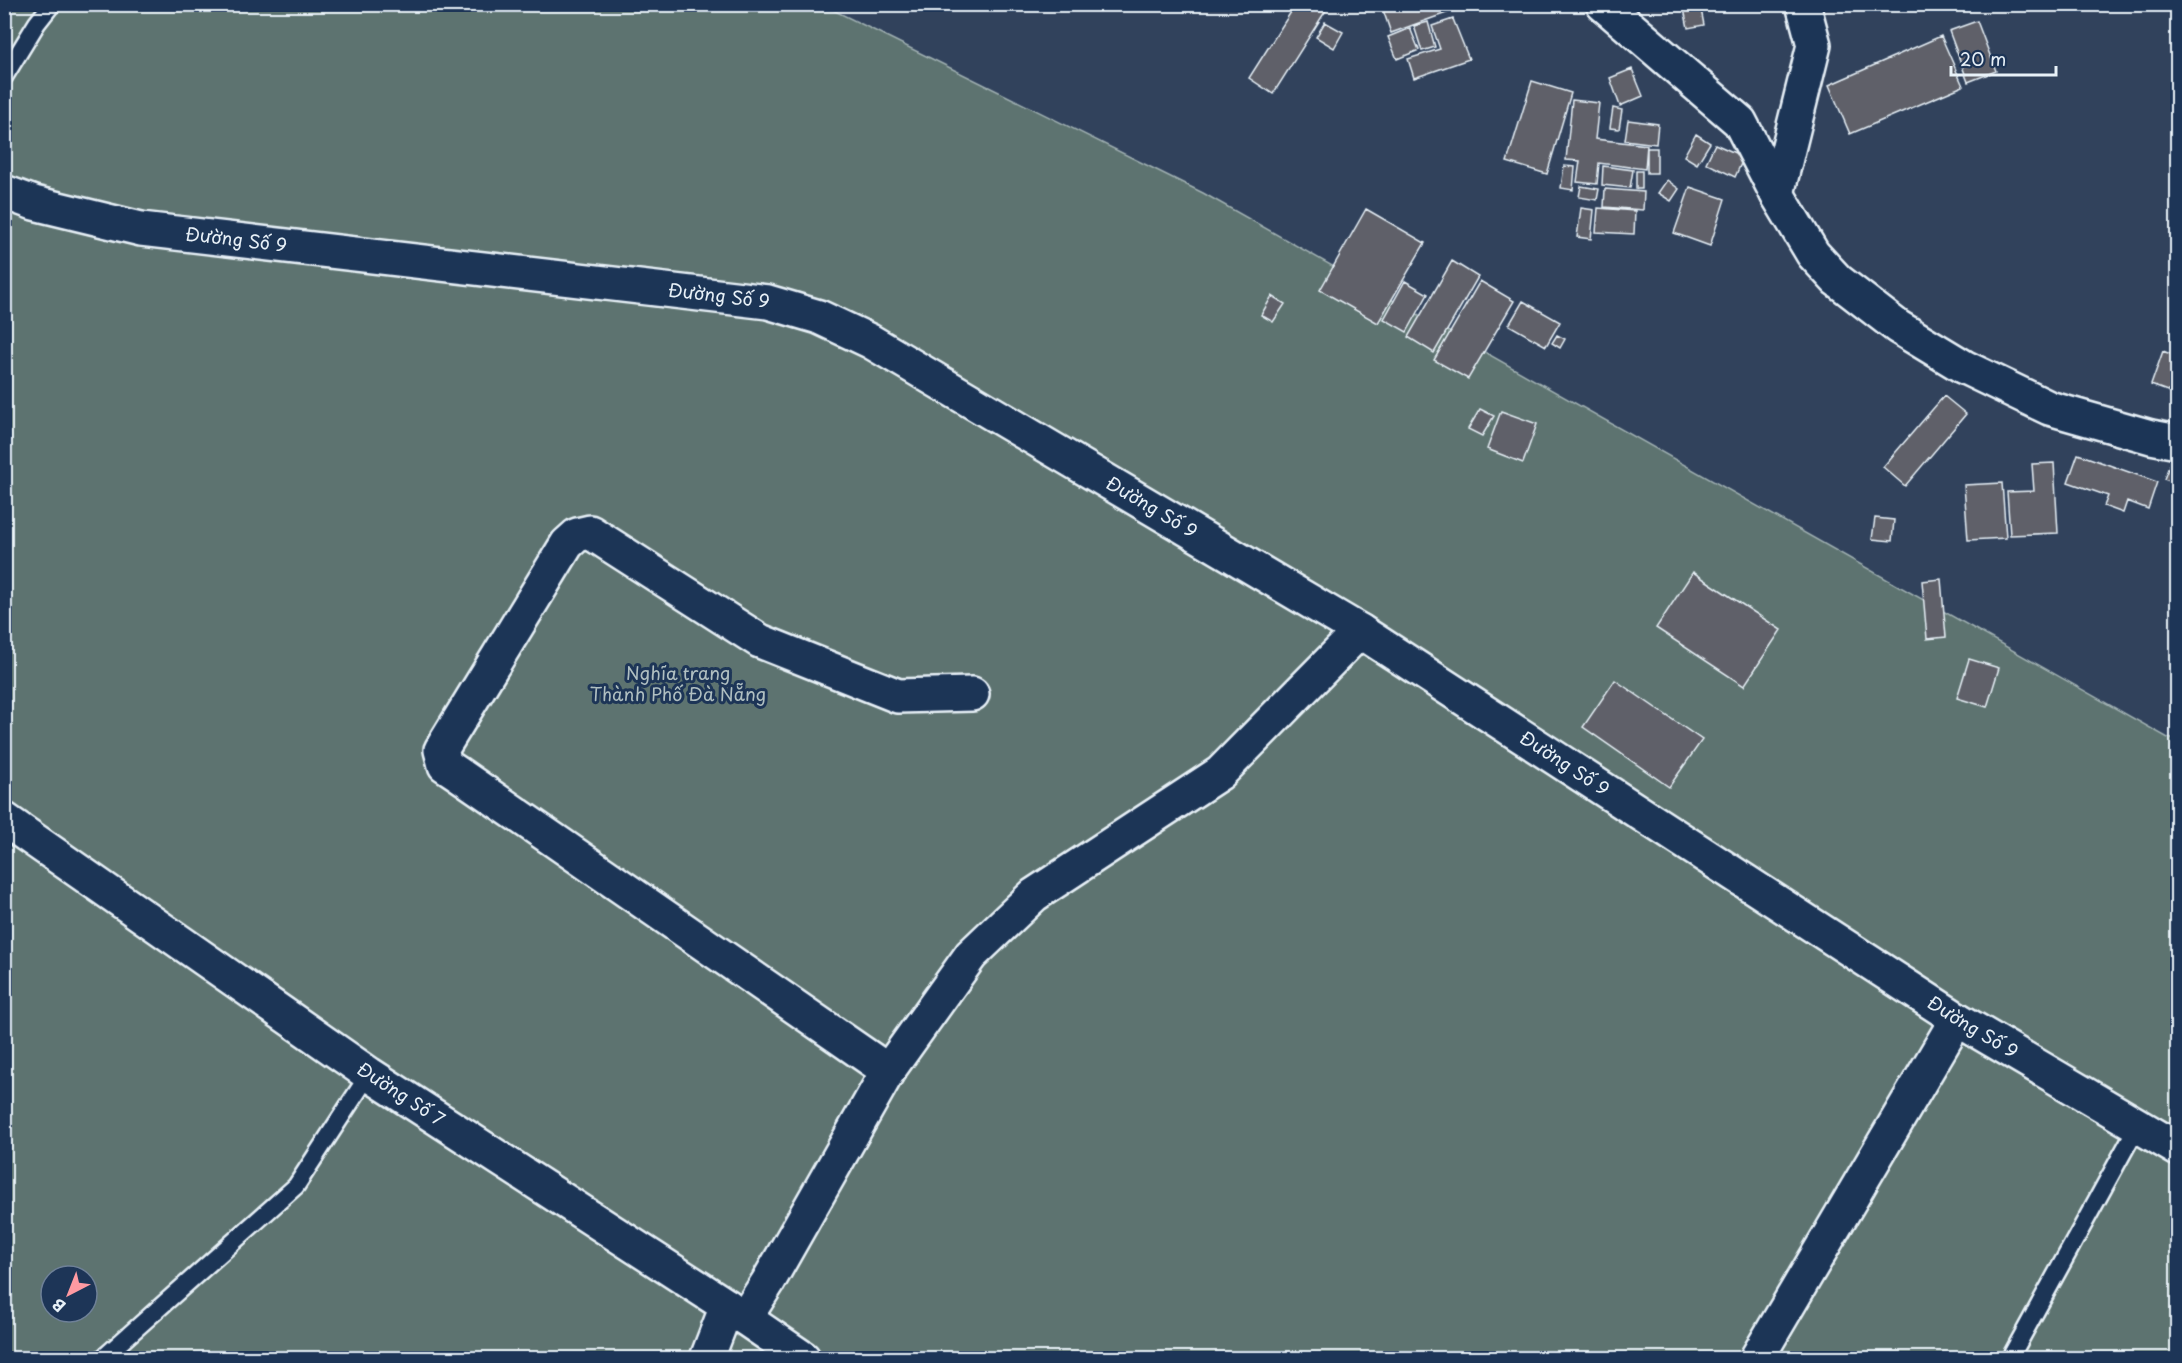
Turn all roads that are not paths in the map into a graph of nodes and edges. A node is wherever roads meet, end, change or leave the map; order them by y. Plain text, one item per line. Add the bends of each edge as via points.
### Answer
1 (52, 4) edge
2 (1604, 4) edge
3 (1803, 4) edge
4 (4, 77) edge
5 (4, 192) edge
6 (1777, 194) junction
7 (2178, 442) edge
8 (1360, 631) junction
9 (972, 694) dead end
10 (4, 819) edge
11 (1958, 1019) junction
12 (888, 1071) junction
13 (369, 1074) junction
14 (2138, 1125) junction
15 (2178, 1149) edge
16 (736, 1312) junction
17 (103, 1359) edge
18 (707, 1359) edge
19 (804, 1359) edge
20 (1757, 1359) edge
21 (2010, 1359) edge

1 - 4 lane
2 - 6 street via 1740,122
3 - 6 street via 1814,45
5 - 8 street, Đường Số 9 via 141,229 768,302 819,317 870,341
6 - 7 street via 1813,254 1837,280 1898,327 1964,367 2049,408
8 - 11 street, Đường Số 9
8 - 12 street via 1220,773 1034,895 971,955
9 - 12 street via 898,696 760,641 590,532 577,535 567,544 441,750 445,765
10 - 13 street, Đường Số 7
11 - 14 street, Đường Số 9
11 - 20 street
12 - 16 street via 768,1282
13 - 16 street, Đường Số 7
13 - 17 lane via 296,1186
14 - 15 street, Đường Số 9
14 - 21 lane
16 - 18 street
16 - 19 street, Đường Số 7

